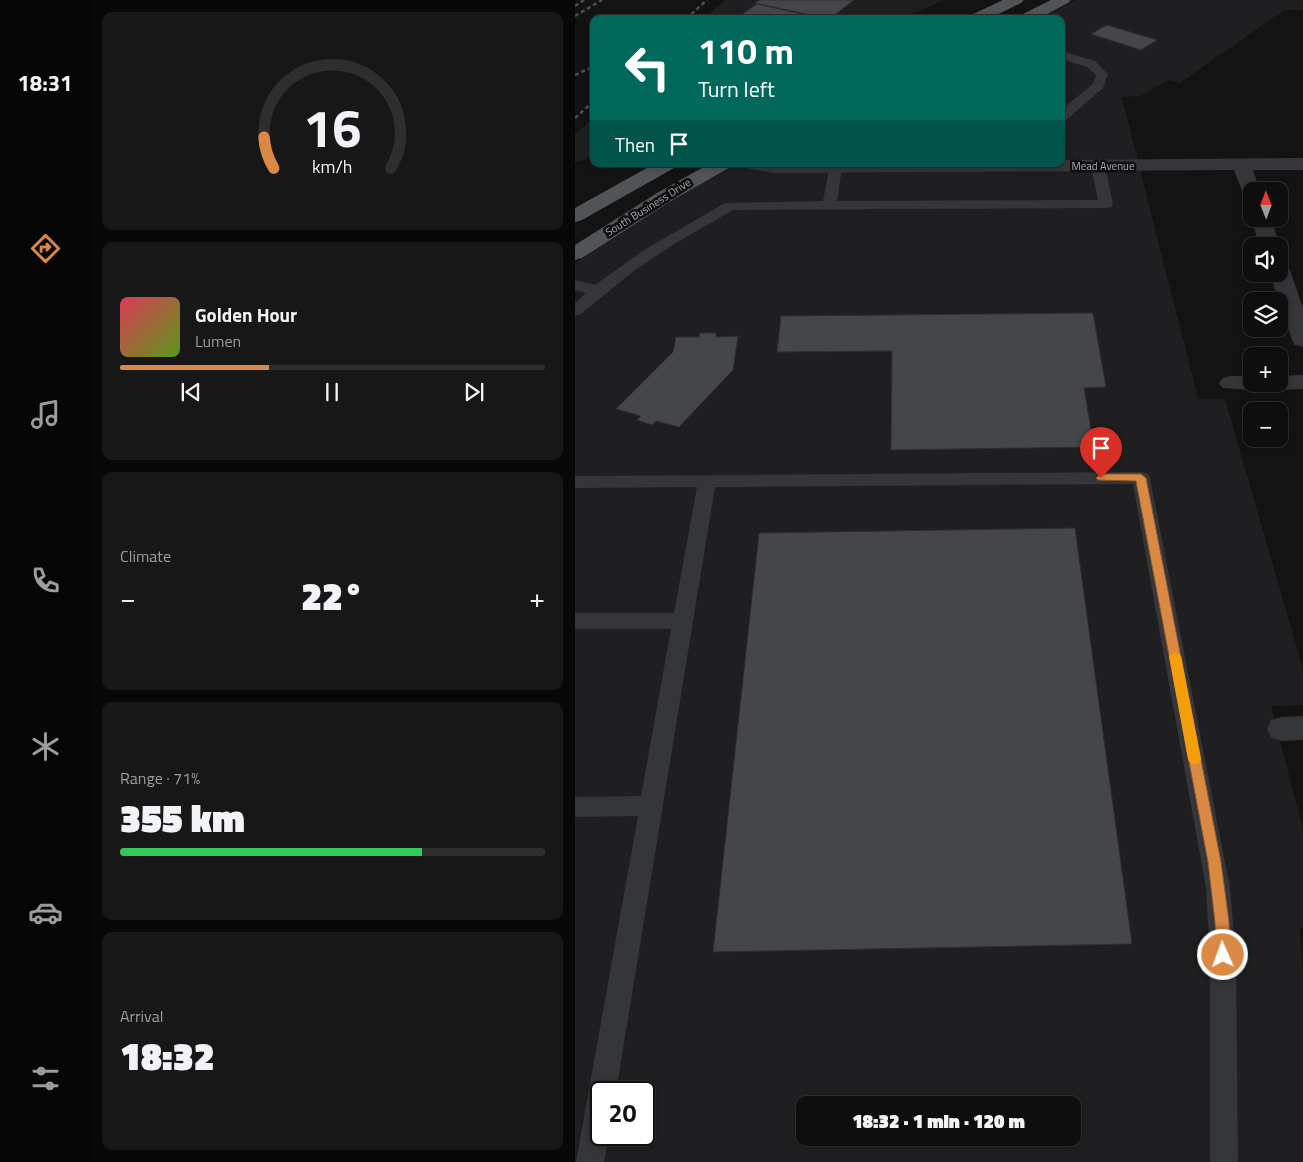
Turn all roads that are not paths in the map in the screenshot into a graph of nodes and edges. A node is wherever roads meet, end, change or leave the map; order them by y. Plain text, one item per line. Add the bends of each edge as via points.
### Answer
1 (1016, 0) edge
2 (1063, 0) edge
3 (984, 15) edge
4 (1033, 15) edge
5 (1065, 55) edge
6 (1065, 113) edge
7 (1303, 164) edge
8 (1065, 165) edge
9 (1242, 165) junction
10 (1098, 166) junction
11 (662, 167) edge
12 (717, 167) edge
13 (774, 167) edge
14 (835, 167) joint
15 (1248, 182) edge
16 (829, 206) junction
17 (575, 216) edge
18 (575, 254) edge
19 (1283, 282) edge
20 (575, 285) edge
21 (598, 291) junction
22 (575, 311) edge
23 (1303, 340) edge
24 (1303, 382) edge
25 (1288, 383) edge
26 (707, 480) junction
27 (575, 482) edge
28 (575, 621) edge
29 (683, 621) junction
30 (651, 806) junction
31 (575, 807) edge
32 (603, 1081) edge
33 (593, 1146) edge
34 (590, 1162) edge
35 (1224, 1162) edge

1 - 3 main road
2 - 4 main road
5 - 6 lane via 1091,64 1102,74 1099,85
7 - 9 street, Mead Avenue
8 - 10 street, Mead Avenue
9 - 10 street, Mead Avenue
9 - 15 street
10 - 16 lane via 1106,204
11 - 17 main road, South Business Drive
12 - 18 main road, South Business Drive
13 - 14 street, Mead Avenue
14 - 16 lane
16 - 21 lane via 730,206 693,226
19 - 23 street
20 - 21 lane
21 - 22 lane
24 - 25 street
26 - 27 lane
26 - 29 lane
26 - 35 lane via 1141,478 1218,888 1223,955
28 - 29 lane
29 - 30 lane
30 - 31 lane
30 - 32 lane
33 - 34 lane

